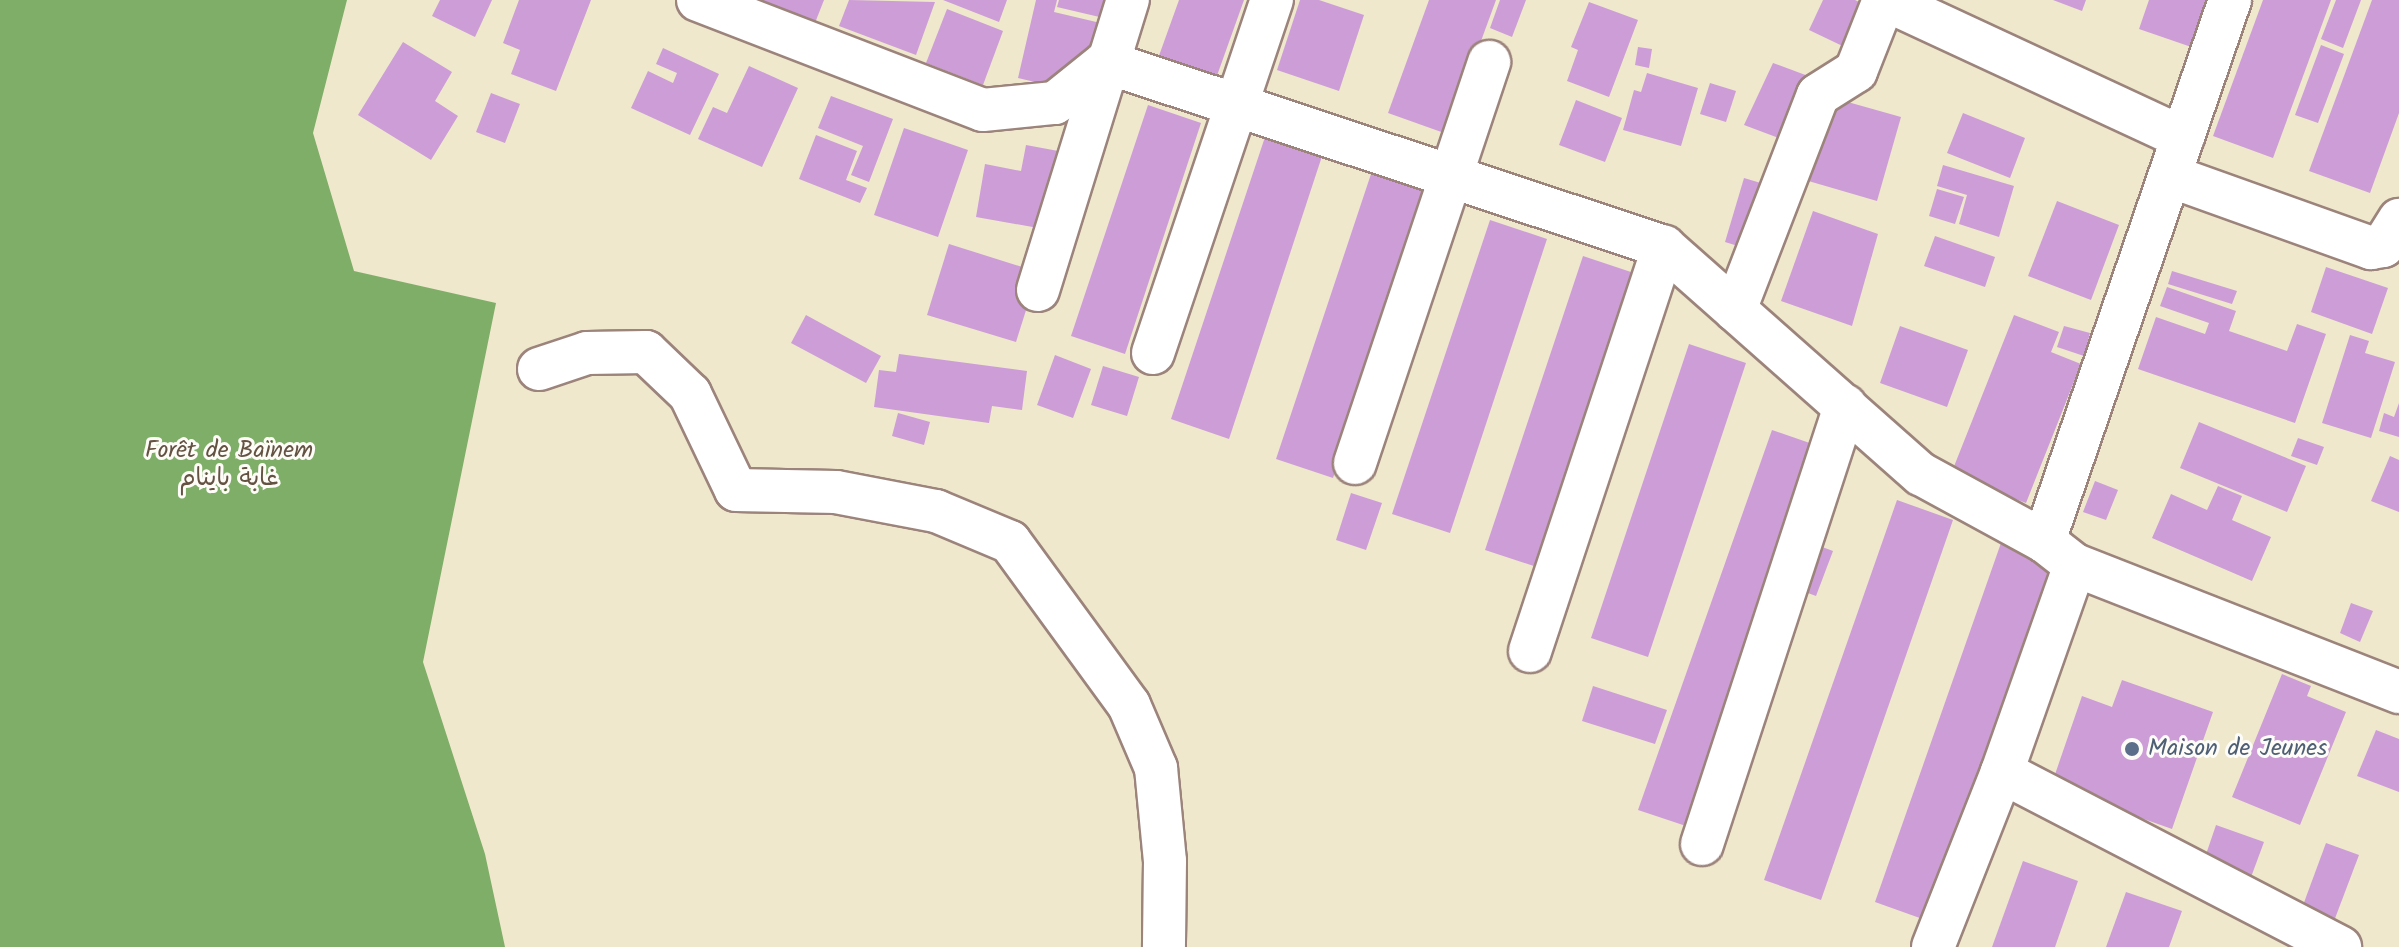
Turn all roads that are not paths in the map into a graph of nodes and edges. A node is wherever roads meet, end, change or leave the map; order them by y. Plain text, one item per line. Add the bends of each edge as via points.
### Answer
1 (698, 0) edge
2 (1128, 0) edge
3 (1272, 0) edge
4 (1885, 0) edge
5 (2230, 0) edge
6 (1106, 62) junction
7 (1489, 62) dead end
8 (1235, 103) junction
9 (2176, 157) junction
10 (1449, 177) junction
11 (2399, 220) edge
12 (1664, 247) junction
13 (1038, 290) dead end
14 (1735, 310) junction
15 (1153, 353) dead end
16 (539, 369) dead end
17 (1845, 406) junction
18 (1355, 463) dead end
19 (2059, 553) junction
20 (1530, 651) dead end
21 (2399, 692) edge
22 (2002, 772) junction
23 (1702, 844) dead end
24 (1164, 947) edge
25 (1933, 947) edge
26 (2340, 947) edge

1 - 6 street via 983,110 1055,103
2 - 6 street
3 - 8 street
4 - 9 street
4 - 14 street via 1856,71 1818,95
5 - 9 street
6 - 8 street
6 - 13 street
7 - 10 street
8 - 10 street
8 - 15 street
9 - 11 street via 2371,248 2383,246
9 - 19 street
10 - 12 street
10 - 18 street
12 - 14 street
12 - 20 street
14 - 17 street
16 - 24 street via 587,353 646,352 690,394 736,490 836,492 936,511 1010,542 1129,705 1156,768 1165,861
17 - 19 street via 1921,474
17 - 23 street
19 - 21 street
19 - 22 street
22 - 25 street
22 - 26 street

